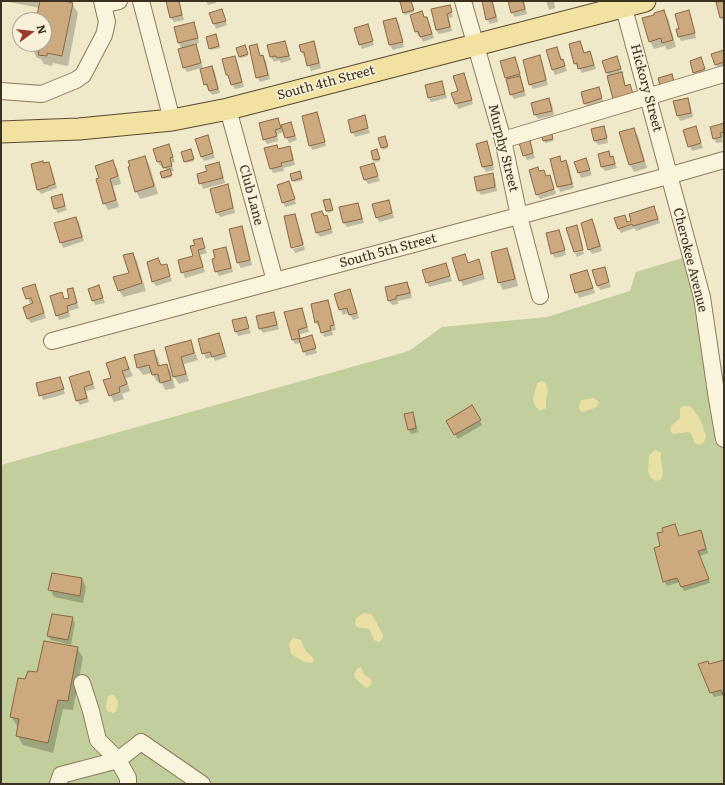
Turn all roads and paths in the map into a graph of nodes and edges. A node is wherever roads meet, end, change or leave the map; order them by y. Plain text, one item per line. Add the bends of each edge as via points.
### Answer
1 (119, 1) edge
2 (141, 1) edge
3 (463, 1) edge
4 (646, 1) edge
5 (103, 3) edge
6 (623, 4) edge
7 (475, 44) junction
8 (724, 74) edge
9 (1, 91) edge
10 (648, 97) junction
11 (228, 109) junction
12 (172, 120) junction
13 (1, 132) edge
14 (503, 140) junction
15 (724, 160) edge
16 (668, 176) junction
17 (519, 216) junction
18 (275, 280) junction
19 (540, 296) dead end
20 (52, 341) dead end
21 (724, 439) edge
22 (82, 683) dead end
23 (118, 760) junction
24 (60, 779) edge
25 (128, 784) edge
26 (202, 784) edge

1 - 5 street
2 - 12 street
3 - 7 street, Murphy Street
4 - 6 main road, South 4th Street
5 - 9 street via 108,22 83,75 42,94
6 - 7 main road, South 4th Street
6 - 10 street, Hickory Street
7 - 11 main road, South 4th Street
7 - 14 street, Murphy Street
8 - 10 street
10 - 14 street
10 - 16 street, Hickory Street
11 - 12 main road, South 4th Street
11 - 18 street, Club Lane
12 - 13 main road, South 4th Street via 79,129
14 - 17 street, Murphy Street
15 - 16 street, South 5th Street
16 - 17 street, South 5th Street
16 - 21 street, Cherokee Avenue via 702,297
17 - 18 street, South 5th Street
17 - 19 street, Murphy Street
18 - 20 street, South 5th Street
22 - 23 street via 98,740
23 - 24 street
23 - 25 street via 128,778
23 - 26 street via 141,742

